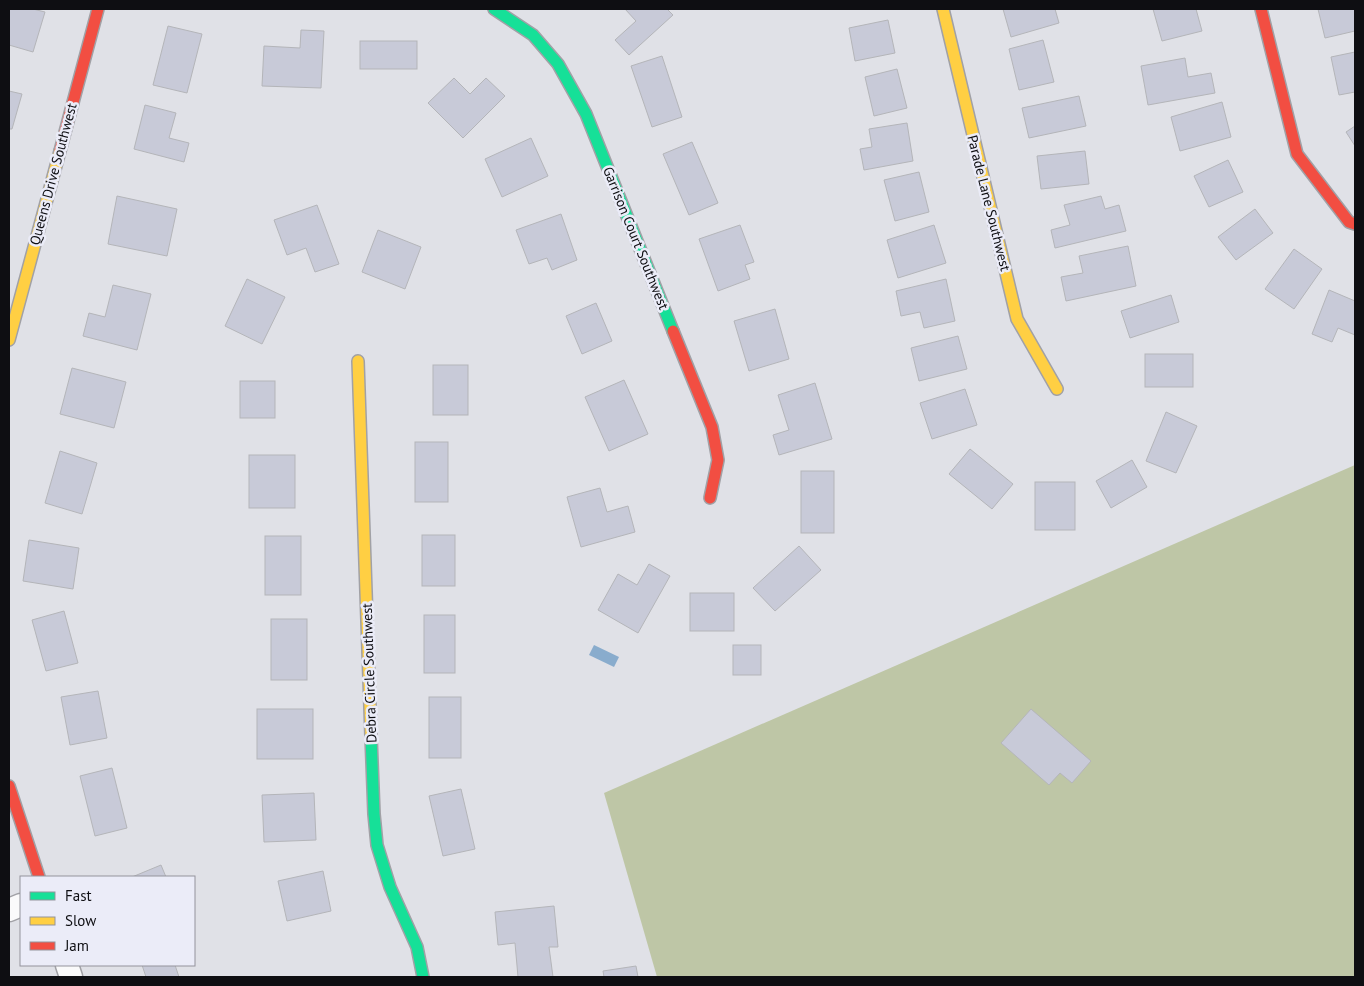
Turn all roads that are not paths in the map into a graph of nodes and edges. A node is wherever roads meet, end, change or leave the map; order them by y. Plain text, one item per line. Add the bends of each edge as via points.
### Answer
1 (98, 9) edge
2 (494, 9) edge
3 (943, 9) edge
4 (1261, 9) edge
5 (1355, 224) edge
6 (9, 340) edge
7 (358, 361) dead end
8 (1057, 388) dead end
9 (710, 498) dead end
10 (9, 786) edge
11 (39, 876) edge
12 (423, 977) edge

1 - 6 street, Queens Drive Southwest
2 - 9 street, Garrison Court Southwest via 533,36 558,64 586,114 712,427 718,460
3 - 8 street, Parade Lane Southwest via 1018,319
4 - 5 street via 1297,154 1349,222
7 - 12 street, Debra Circle Southwest via 375,822 390,887 417,947
10 - 11 street

